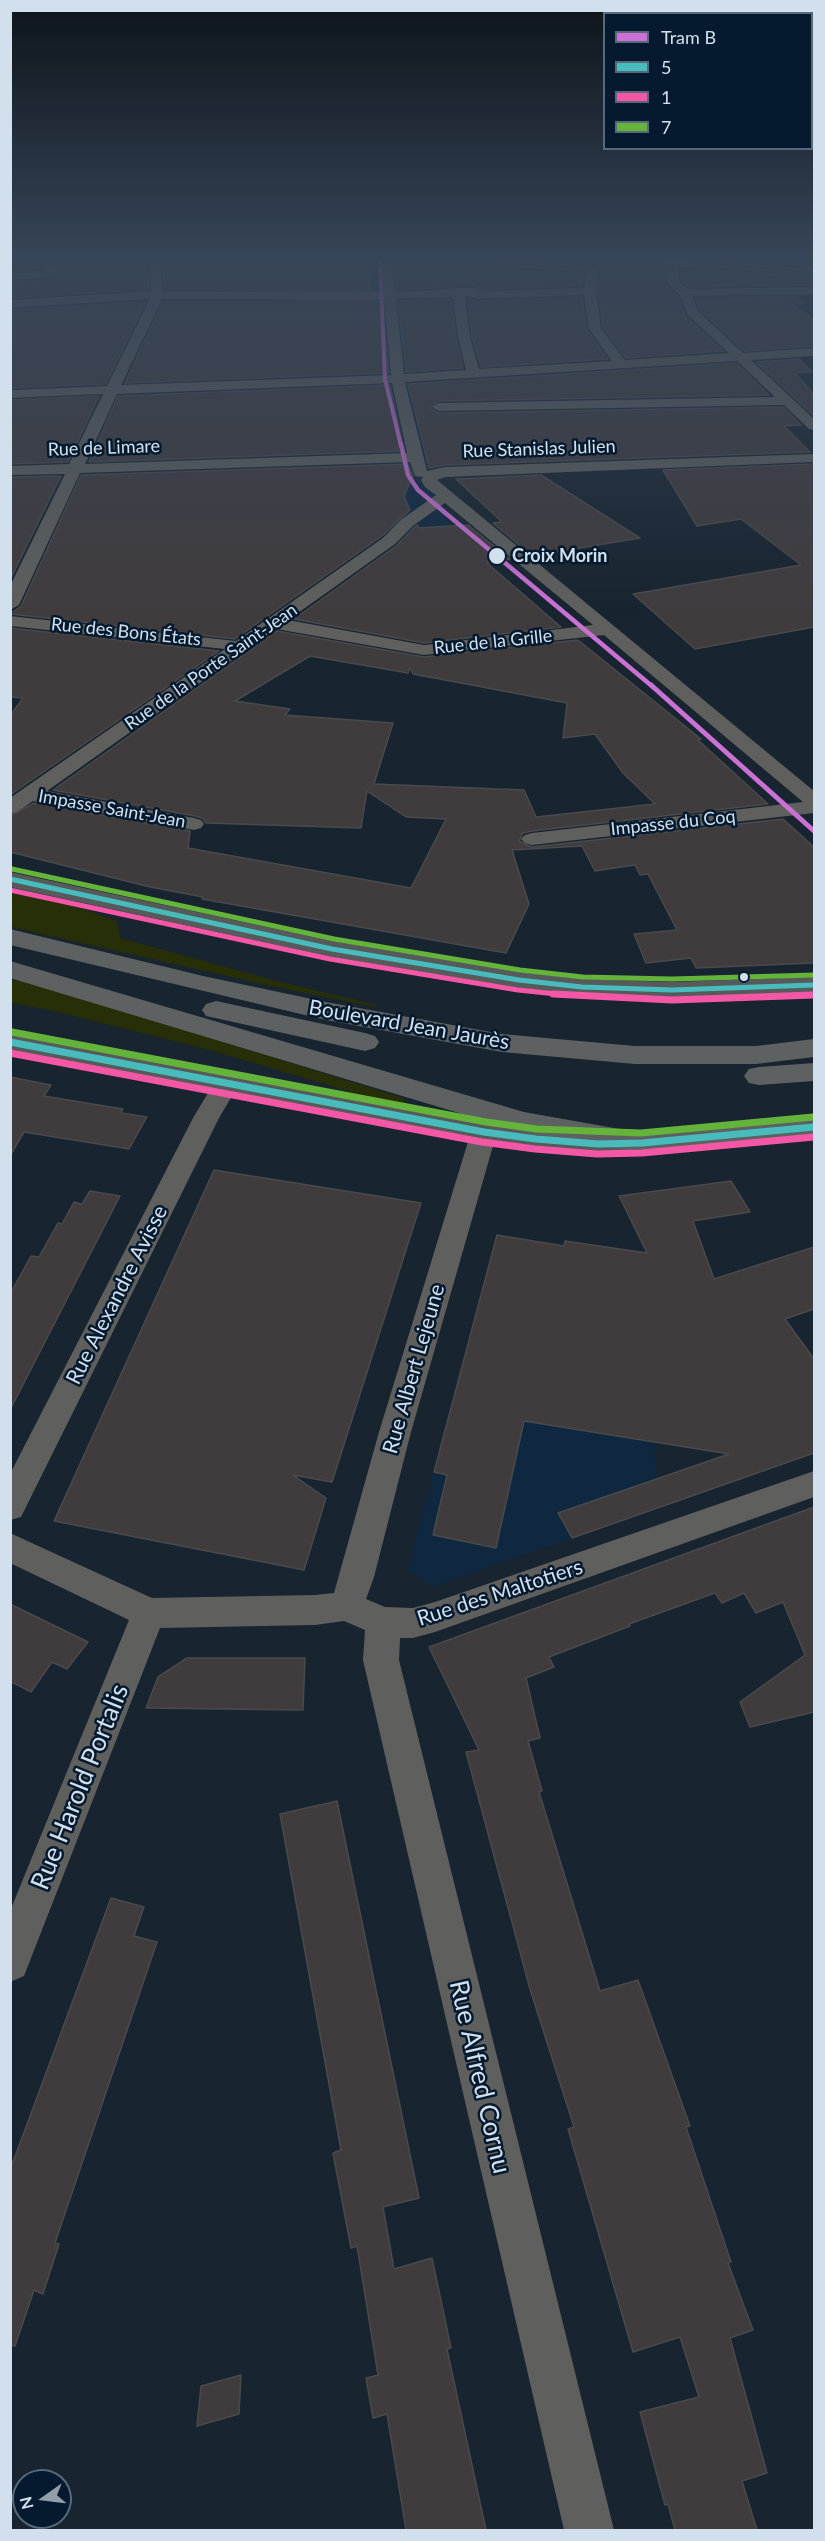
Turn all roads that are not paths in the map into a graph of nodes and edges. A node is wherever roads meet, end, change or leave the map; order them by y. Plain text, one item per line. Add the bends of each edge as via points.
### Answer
1 (119, 376) edge
2 (444, 376) edge
3 (759, 376) edge
4 (398, 378) junction
5 (113, 389) junction
6 (10, 394) edge
7 (787, 401) junction
8 (439, 407) dead end
9 (812, 420) edge
10 (814, 458) edge
11 (417, 463) junction
12 (73, 469) junction
13 (10, 471) edge
14 (430, 484) junction
15 (445, 496) junction
16 (10, 605) edge
17 (10, 621) edge
18 (274, 623) junction
19 (606, 629) junction
20 (240, 647) junction
21 (29, 794) junction
22 (814, 801) edge
23 (814, 807) edge
24 (10, 808) edge
25 (194, 824) dead end
26 (532, 839) dead end
27 (10, 879) edge
28 (10, 937) edge
29 (15, 970) edge
30 (814, 985) edge
31 (10, 1042) edge
32 (814, 1048) edge
33 (814, 1072) edge
34 (226, 1084) junction
35 (814, 1127) edge
36 (484, 1132) junction
37 (642, 1143) junction
38 (814, 1484) edge
39 (10, 1507) edge
40 (10, 1547) edge
41 (149, 1613) junction
42 (365, 1614) junction
43 (10, 1962) edge
44 (589, 2530) edge

1 - 5 street
2 - 4 street
3 - 7 street
4 - 5 street
4 - 11 street
5 - 6 street
5 - 12 street
7 - 8 street
7 - 9 street
10 - 14 street, Rue Stanislas Julien via 445,472 431,475
11 - 12 street, Rue de Limare
11 - 14 street
12 - 13 street, Rue de Limare
12 - 16 street
14 - 15 street
15 - 18 street, Rue de la Porte Saint-Jean via 408,522 389,542
15 - 19 street via 474,516
17 - 20 street, Rue des Bons États
18 - 19 street, Rue de la Grille via 423,650
18 - 20 street, Rue de la Porte Saint-Jean
19 - 22 street
20 - 21 street, Rue de la Porte Saint-Jean
21 - 24 street, Rue de la Porte Saint-Jean
21 - 25 street, Impasse Saint-Jean
23 - 26 street, Impasse du Coq
27 - 30 main road via 332,949 519,980 672,990
28 - 32 main road, Boulevard Jean Jaurès via 326,1011 502,1043 635,1055 756,1055
29 - 33 main road, Boulevard Jean Jaurès via 314,1032 519,1068 677,1078
29 - 37 main road, Boulevard Jean Jaurès via 480,1111
31 - 34 main road, Boulevard Jean Jaurès
34 - 36 main road, Boulevard Jean Jaurès
34 - 39 street, Rue Alexandre Avisse
35 - 37 main road, Boulevard Jean Jaurès
36 - 37 main road, Boulevard Jean Jaurès via 597,1144
36 - 42 street, Rue Albert Lejeune via 394,1432 357,1576
38 - 42 street, Rue des Maltotiers via 435,1617 413,1623
40 - 41 street, Rue des Maltotiers
41 - 42 street, Rue des Maltotiers via 315,1610
41 - 43 street, Rue Harold Portalis
42 - 44 street, Rue Alfred Cornu via 381,1660

